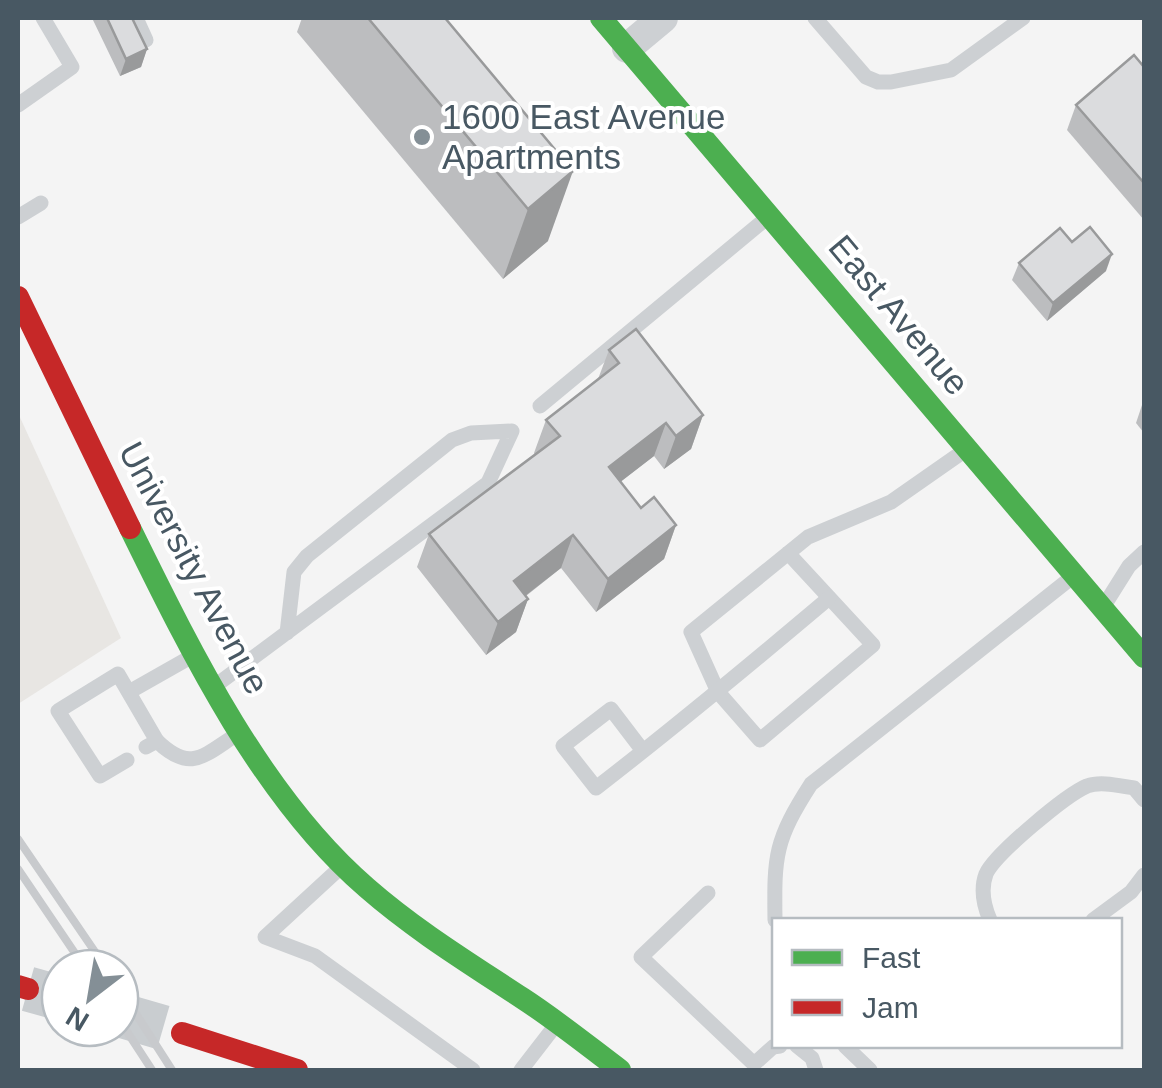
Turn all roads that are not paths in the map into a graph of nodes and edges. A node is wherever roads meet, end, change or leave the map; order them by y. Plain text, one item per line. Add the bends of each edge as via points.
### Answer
1 (43, 18) edge
2 (136, 18) edge
3 (602, 18) edge
4 (663, 18) edge
5 (815, 18) edge
6 (1024, 18) edge
7 (146, 40) edge
8 (627, 48) junction
9 (18, 105) edge
10 (41, 203) dead end
11 (769, 216) junction
12 (18, 217) edge
13 (18, 297) edge
14 (540, 406) dead end
15 (967, 449) junction
16 (1144, 552) edge
17 (788, 553) junction
18 (1074, 575) junction
19 (829, 598) junction
20 (1103, 609) junction
21 (287, 633) junction
22 (193, 656) junction
23 (1144, 657) edge
24 (214, 687) junction
25 (130, 692) junction
26 (718, 692) junction
27 (241, 732) junction
28 (643, 752) junction
29 (127, 760) dead end
30 (1141, 789) edge
31 (344, 864) junction
32 (1144, 876) edge
33 (708, 893) dead end
34 (775, 918) edge
35 (989, 918) edge
36 (1096, 918) edge
37 (557, 1022) junction
38 (182, 1033) tunnel mouth
39 (772, 1048) edge
40 (800, 1048) edge
41 (847, 1048) edge
42 (296, 1070) edge
43 (473, 1070) edge
44 (521, 1070) edge
45 (620, 1070) edge
46 (816, 1070) edge
47 (870, 1070) edge

1 - 9 lane via 72,67
2 - 7 lane
3 - 8 main road, East Avenue
4 - 8 street
5 - 6 lane via 878,82 952,70
8 - 11 main road, East Avenue
10 - 12 lane
11 - 14 lane
11 - 15 main road, East Avenue
13 - 22 main road, University Avenue
15 - 17 lane via 890,502 808,536
15 - 18 main road, East Avenue
16 - 20 lane
17 - 19 lane
17 - 26 lane via 691,632
18 - 20 main road, East Avenue
18 - 34 lane via 811,784 786,823 774,864
19 - 26 lane
19 - 26 lane via 873,645 760,740
20 - 23 main road, East Avenue
21 - 21 lane via 294,572 307,556 452,440 512,431 488,482
21 - 24 lane
22 - 24 main road, University Avenue
22 - 25 lane
24 - 27 main road, University Avenue
25 - 27 lane via 152,744 174,758 197,760
25 - 29 lane via 118,674 58,712 100,776
26 - 28 lane
27 - 31 main road, University Avenue
28 - 28 lane via 596,788 563,746 611,709
30 - 35 lane via 1091,784 1067,797 996,858 983,901
31 - 37 main road, University Avenue via 419,930
31 - 43 lane via 265,936 315,956
32 - 36 lane
33 - 39 lane via 641,958 754,1064
37 - 44 lane
37 - 45 main road, University Avenue
38 - 42 main road
40 - 46 lane
41 - 47 lane

